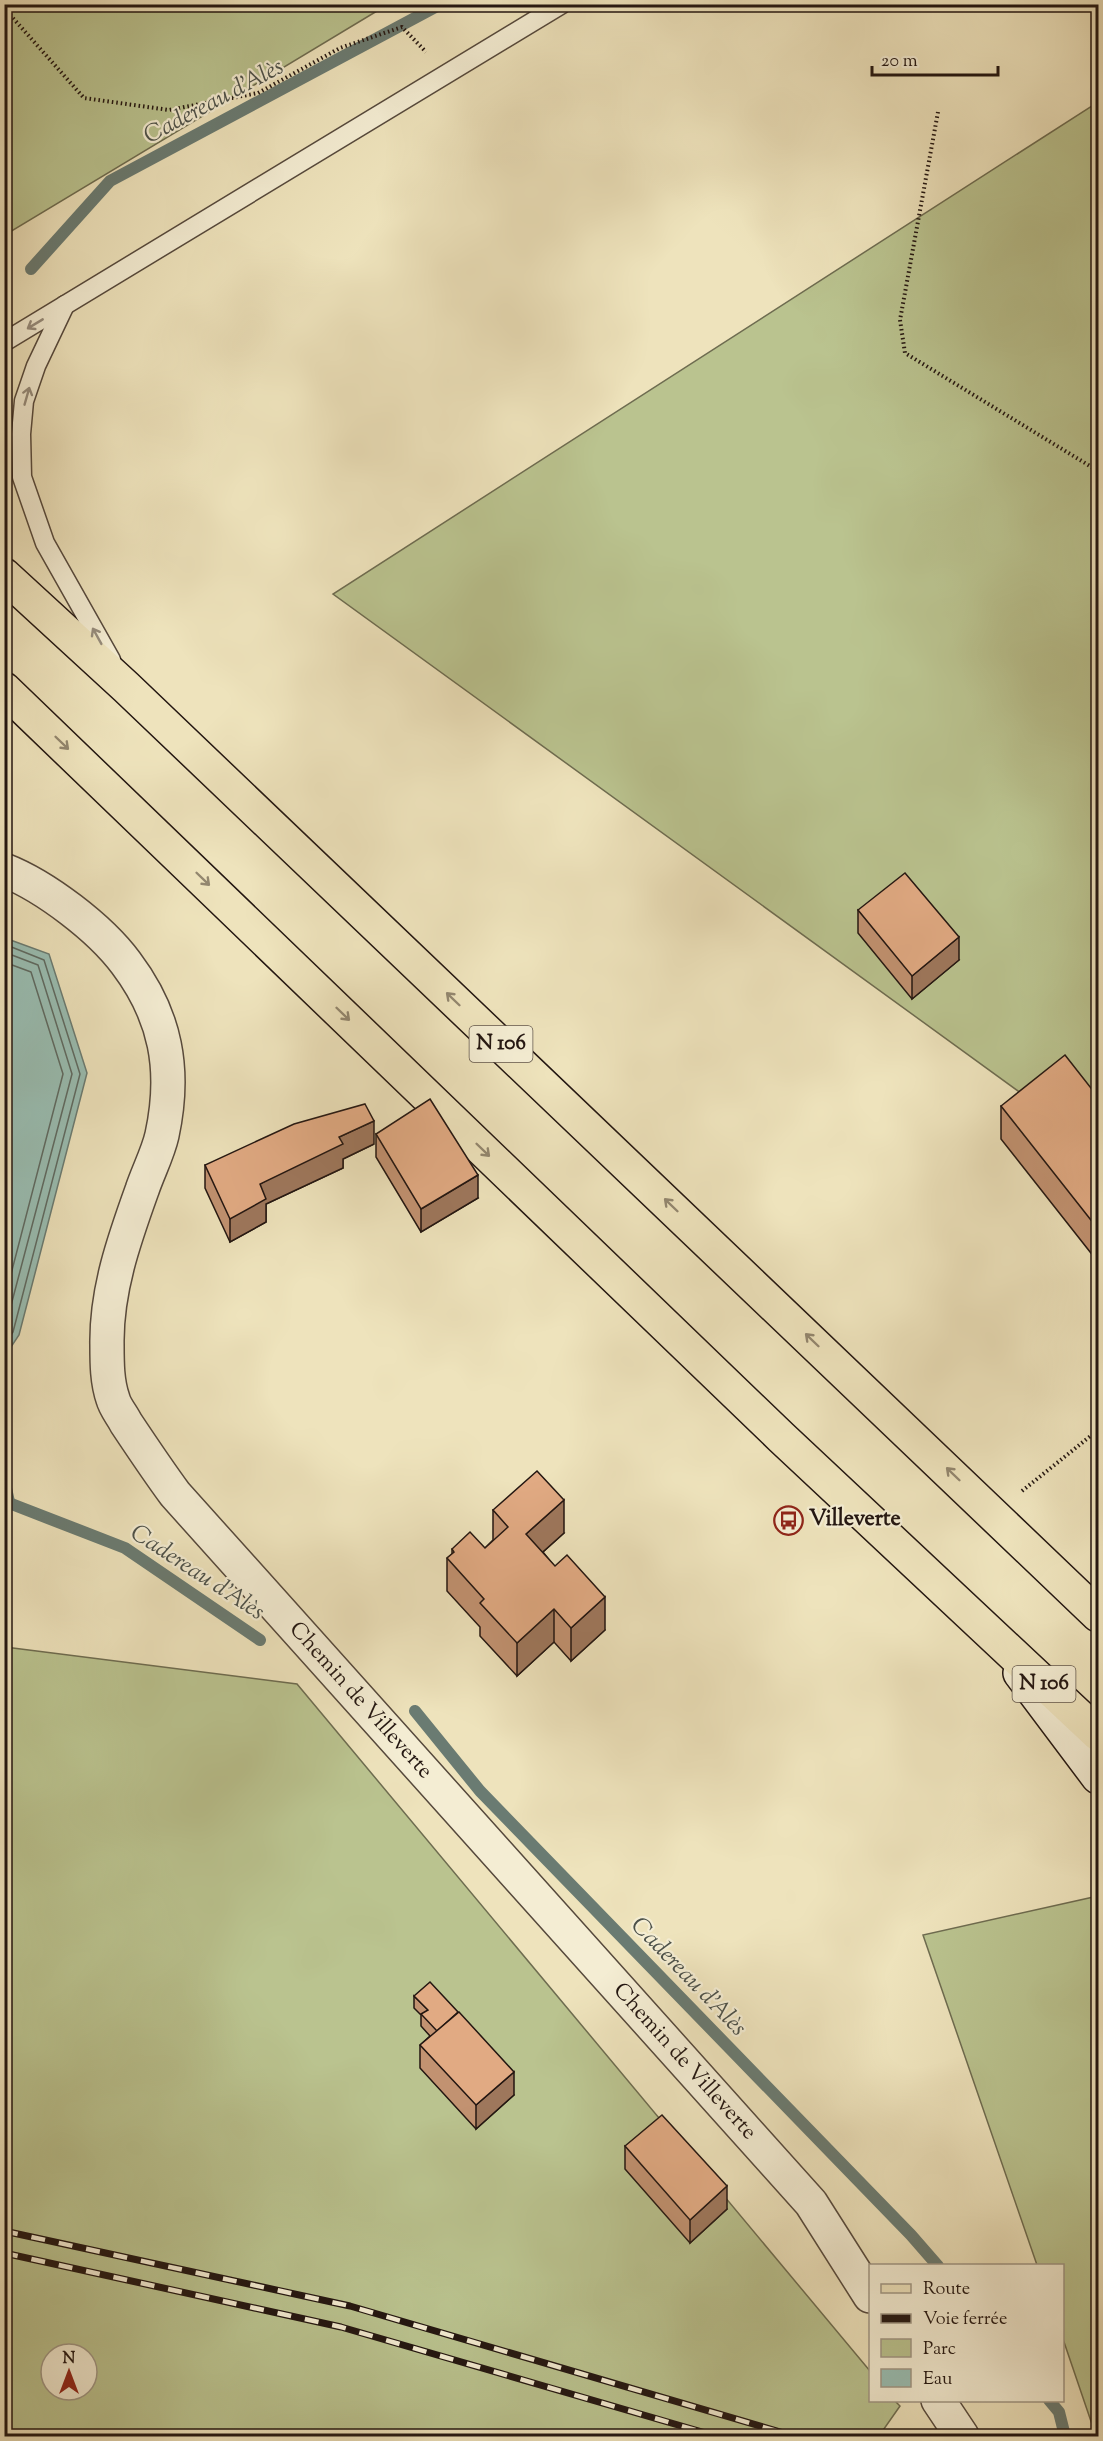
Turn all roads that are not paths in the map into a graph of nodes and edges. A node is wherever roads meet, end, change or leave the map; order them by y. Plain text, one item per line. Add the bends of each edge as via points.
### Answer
1 (562, 4) edge
2 (65, 305) junction
3 (4, 342) edge
4 (4, 575) edge
5 (126, 687) junction
6 (4, 689) edge
7 (18, 713) edge
8 (4, 870) edge
9 (996, 1515) junction
10 (1098, 1598) edge
11 (1098, 1615) edge
12 (990, 1634) junction
13 (1098, 1734) edge
14 (1098, 1777) edge
15 (869, 2294) edge
16 (939, 2402) edge
17 (962, 2436) edge

1 - 2 lane
2 -> 3 lane
5 -> 2 lane via 45,543 22,477 24,401
4 - 5 main road, N 106
9 -> 5 main road, N 106
6 - 7 main road, N 106
7 -> 12 main road, N 106
8 - 15 street, Chemin de Villeverte via 85,919 117,950 138,978 159,1018 168,1060 162,1136 113,1282 107,1368 113,1401 175,1494 811,2204
9 - 10 street
9 - 11 main road, N 106
12 - 13 main road, N 106
12 - 14 street
16 - 17 street

